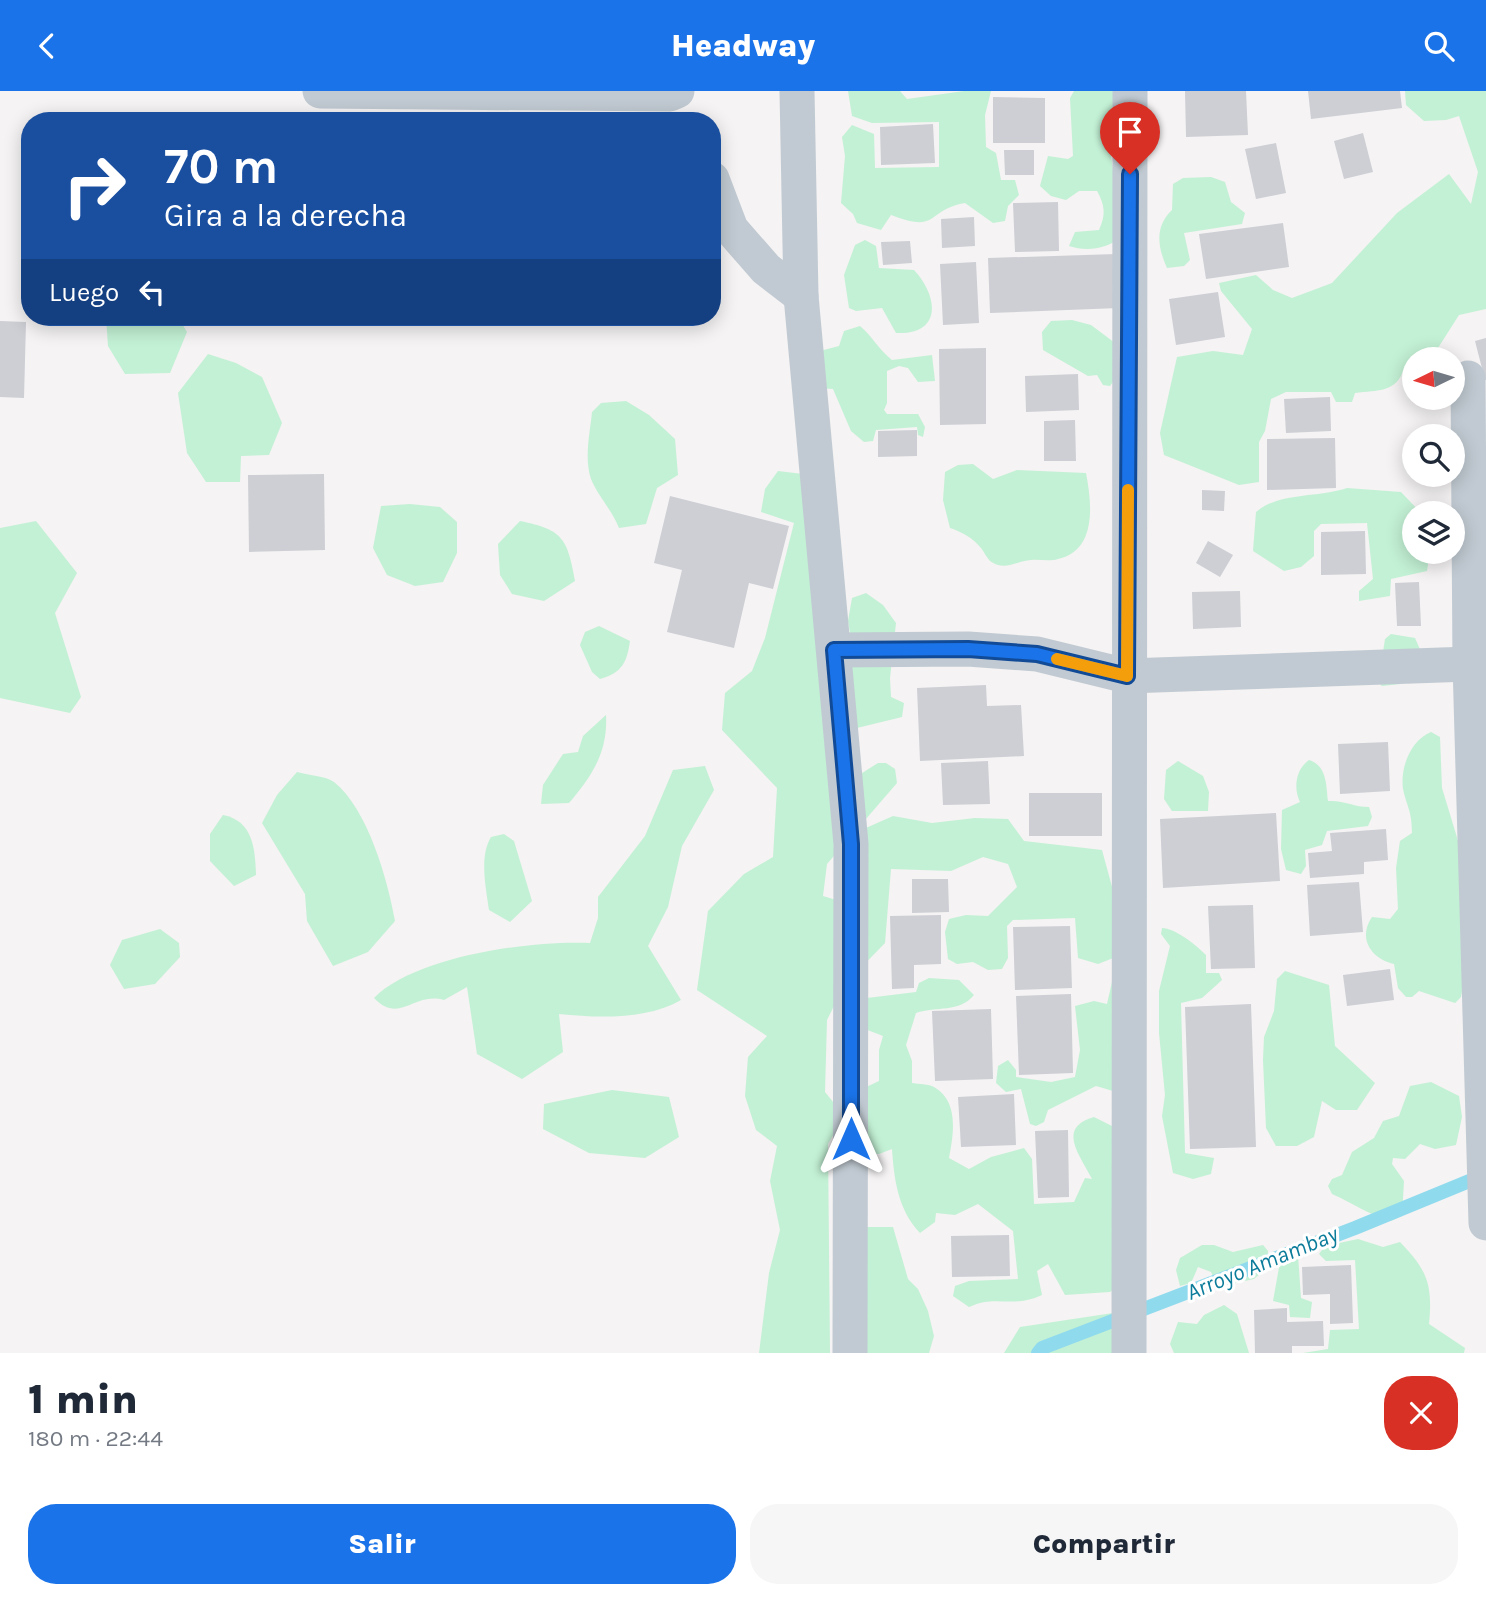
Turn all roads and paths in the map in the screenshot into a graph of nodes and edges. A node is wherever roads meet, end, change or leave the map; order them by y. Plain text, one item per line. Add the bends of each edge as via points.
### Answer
1 (320, 91) edge
2 (797, 91) edge
3 (1130, 91) edge
4 (677, 102) edge
5 (721, 203) edge
6 (802, 296) junction
7 (1468, 378) dead end
8 (834, 650) junction
9 (1470, 664) junction
10 (1127, 676) junction
11 (1485, 1150) edge
12 (1486, 1217) edge
13 (1486, 1223) edge
14 (1129, 1349) edge
15 (850, 1353) edge

1 - 4 street
2 - 6 street
3 - 10 street
5 - 6 street via 731,229 766,269
6 - 8 street
7 - 9 street
8 - 10 street via 968,649 1037,654
8 - 15 street via 851,844
9 - 10 street
9 - 11 street
10 - 14 street
11 - 12 street
12 - 13 street

